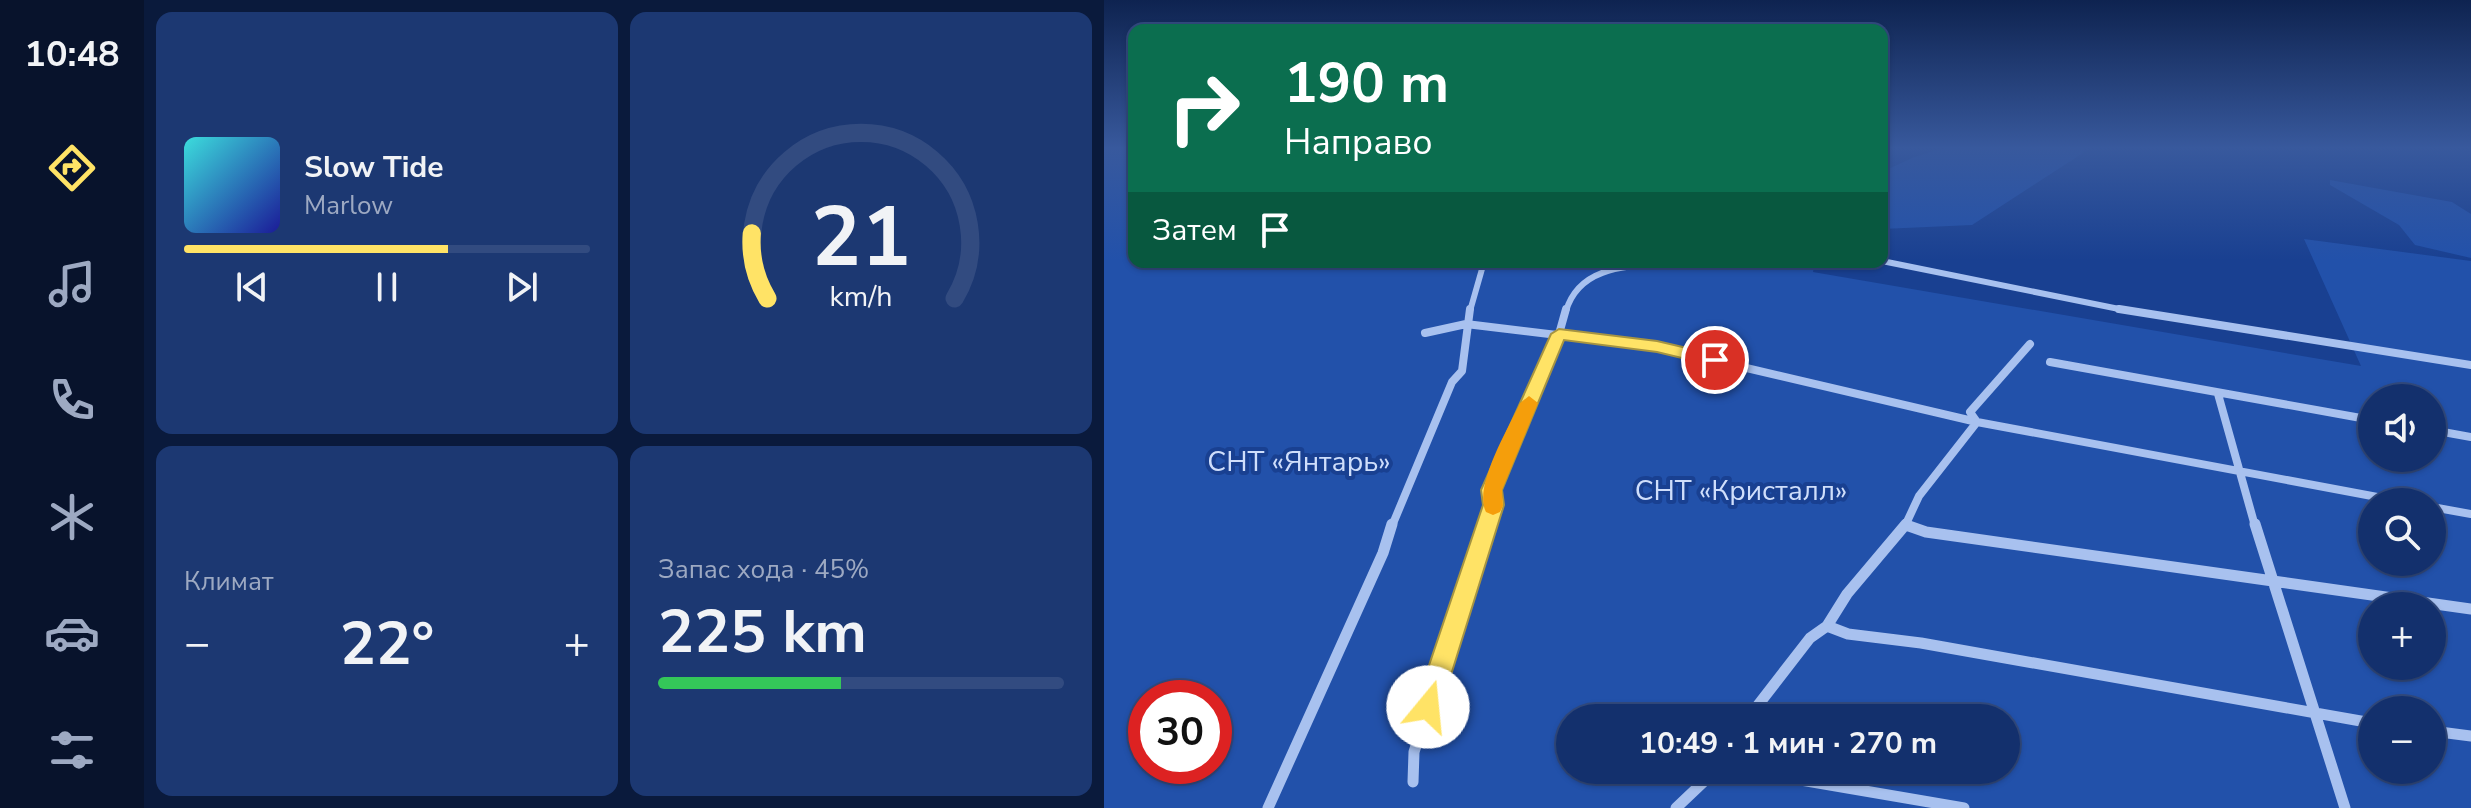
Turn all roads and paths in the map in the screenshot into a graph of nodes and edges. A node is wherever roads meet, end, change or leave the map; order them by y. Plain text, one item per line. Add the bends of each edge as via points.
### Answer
1 (1888, 262) edge
2 (1482, 268) edge
3 (1620, 268) edge
4 (1466, 324) junction
5 (1425, 333) dead end
6 (1559, 334) junction
7 (2030, 344) dead end
8 (2050, 362) dead end
9 (2471, 365) edge
10 (2218, 394) junction
11 (2358, 418) edge
12 (1977, 422) junction
13 (2446, 433) edge
14 (2471, 437) edge
15 (2237, 469) junction
16 (2358, 493) edge
17 (2446, 510) edge
18 (2471, 514) edge
19 (1906, 525) junction
20 (2272, 581) junction
21 (2471, 609) edge
22 (1827, 626) junction
23 (1759, 704) edge
24 (2314, 715) junction
25 (2358, 721) edge
26 (2446, 733) edge
27 (2471, 736) edge
28 (1413, 782) dead end
29 (1701, 784) edge
30 (1824, 784) edge
31 (1268, 808) edge
32 (1676, 808) edge
33 (1964, 808) edge
34 (2345, 808) edge

1 - 9 street via 2147,315
2 - 4 street
3 - 6 street via 1590,277 1569,301
4 - 5 street
4 - 6 street
4 - 31 street via 1462,371 1446,395 1365,595
6 - 12 street via 1657,347
6 - 28 street via 1491,490 1494,505 1414,752
7 - 12 street via 1970,412
8 - 10 street
10 - 11 street
10 - 15 street
12 - 15 street
12 - 19 street via 1919,496
13 - 14 street
15 - 16 street
15 - 20 street
17 - 18 street
19 - 20 street
19 - 22 street
20 - 21 street
20 - 24 street
22 - 23 street via 1810,638
22 - 24 street via 1848,634
24 - 25 street
24 - 34 street
26 - 27 street
29 - 32 street
30 - 33 street

